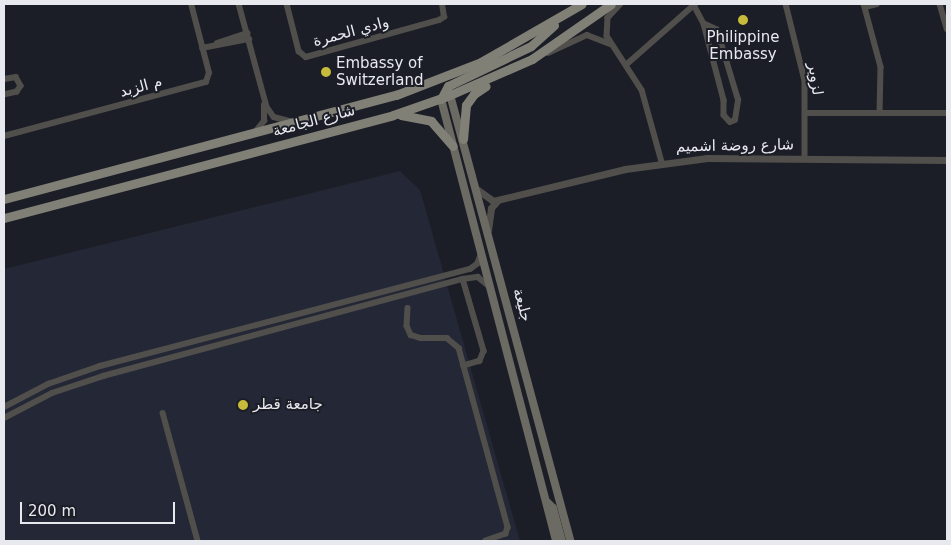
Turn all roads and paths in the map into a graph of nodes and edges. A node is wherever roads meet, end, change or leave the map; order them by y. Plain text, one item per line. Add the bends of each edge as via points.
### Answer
1 (190, 4) edge
2 (239, 4) edge
3 (287, 4) edge
4 (442, 4) edge
5 (582, 4) edge
6 (612, 4) edge
7 (621, 4) edge
8 (695, 4) edge
9 (786, 4) edge
10 (877, 4) edge
11 (940, 4) edge
12 (864, 6) edge
13 (704, 24) junction
14 (947, 29) edge
15 (248, 36) junction
16 (612, 45) junction
17 (202, 48) junction
18 (532, 59) junction
19 (626, 64) junction
20 (496, 78) junction
21 (4, 79) edge
22 (447, 86) junction
23 (4, 95) edge
24 (263, 96) junction
25 (441, 99) junction
26 (806, 113) junction
27 (880, 113) junction
28 (947, 113) edge
29 (393, 115) junction
30 (302, 120) junction
31 (4, 136) edge
32 (241, 136) junction
33 (463, 139) junction
34 (453, 146) junction
35 (806, 159) junction
36 (947, 160) edge
37 (662, 162) junction
38 (478, 190) junction
39 (4, 199) edge
40 (498, 200) junction
41 (4, 218) edge
42 (488, 230) junction
43 (481, 252) junction
44 (452, 273) junction
45 (463, 279) junction
46 (454, 282) junction
47 (490, 289) junction
48 (408, 308) dead end
49 (464, 366) junction
50 (4, 407) edge
51 (163, 413) dead end
52 (4, 418) edge
53 (545, 501) junction
54 (198, 541) edge
55 (486, 541) edge
56 (556, 541) edge
57 (562, 541) edge
58 (570, 541) edge

1 - 17 street, م الزبد
2 - 15 street
3 - 4 street, وادي الحمرة via 299,50 306,57 440,20 444,17
5 - 22 main road, شارع الجامعة via 481,62
6 - 18 main road, شارع الجامعة
7 - 16 street via 607,24
8 - 13 street
8 - 19 street
9 - 26 street, لزوير via 805,81
10 - 12 street
11 - 14 street
12 - 27 street via 881,67
13 - 13 street via 724,100 724,115 730,122 735,120 738,100 717,30
15 - 17 street
15 - 24 street
16 - 18 street via 597,36 587,35
16 - 19 street
17 - 31 street, م الزبد via 209,73 205,83
18 - 20 main road, شارع الجامعة
19 - 37 street via 644,96
20 - 22 main road, شارع الجامعة
20 - 33 main road via 468,101 462,120
21 - 23 street via 16,77 21,86 17,92
22 - 25 main road
22 - 30 main road, شارع الجامعة via 396,95
22 - 33 main road, جليعة
24 - 30 street via 274,117
24 - 32 street via 264,121 256,131
25 - 29 main road, شارع الجامعة
25 - 34 main road, جليعة
26 - 27 street
26 - 35 street, لزوير
27 - 28 street
29 - 34 main road via 425,118 439,127
29 - 41 main road, شارع الجامعة
30 - 32 main road, شارع الجامعة
32 - 39 main road, شارع الجامعة
33 - 38 main road, جليعة
34 - 43 main road, جليعة
35 - 36 street, شارع روضة اشميم
35 - 37 street, شارع روضة اشميم via 707,158
37 - 40 street, شارع روضة اشميم
38 - 40 street via 489,200
38 - 42 main road, جليعة
40 - 42 street via 491,208
42 - 58 main road, جليعة
43 - 44 street via 475,266
43 - 47 main road, جليعة
44 - 46 street
44 - 50 street via 100,366 48,384
45 - 46 street
45 - 47 street via 478,277
45 - 49 street via 484,351 480,361
46 - 52 street via 84,381 52,393
47 - 53 main road, جليعة
48 - 49 street via 407,326 411,335 454,340
49 - 55 street via 508,527 506,534
51 - 54 street
53 - 56 main road, جليعة
53 - 57 main road via 553,508

